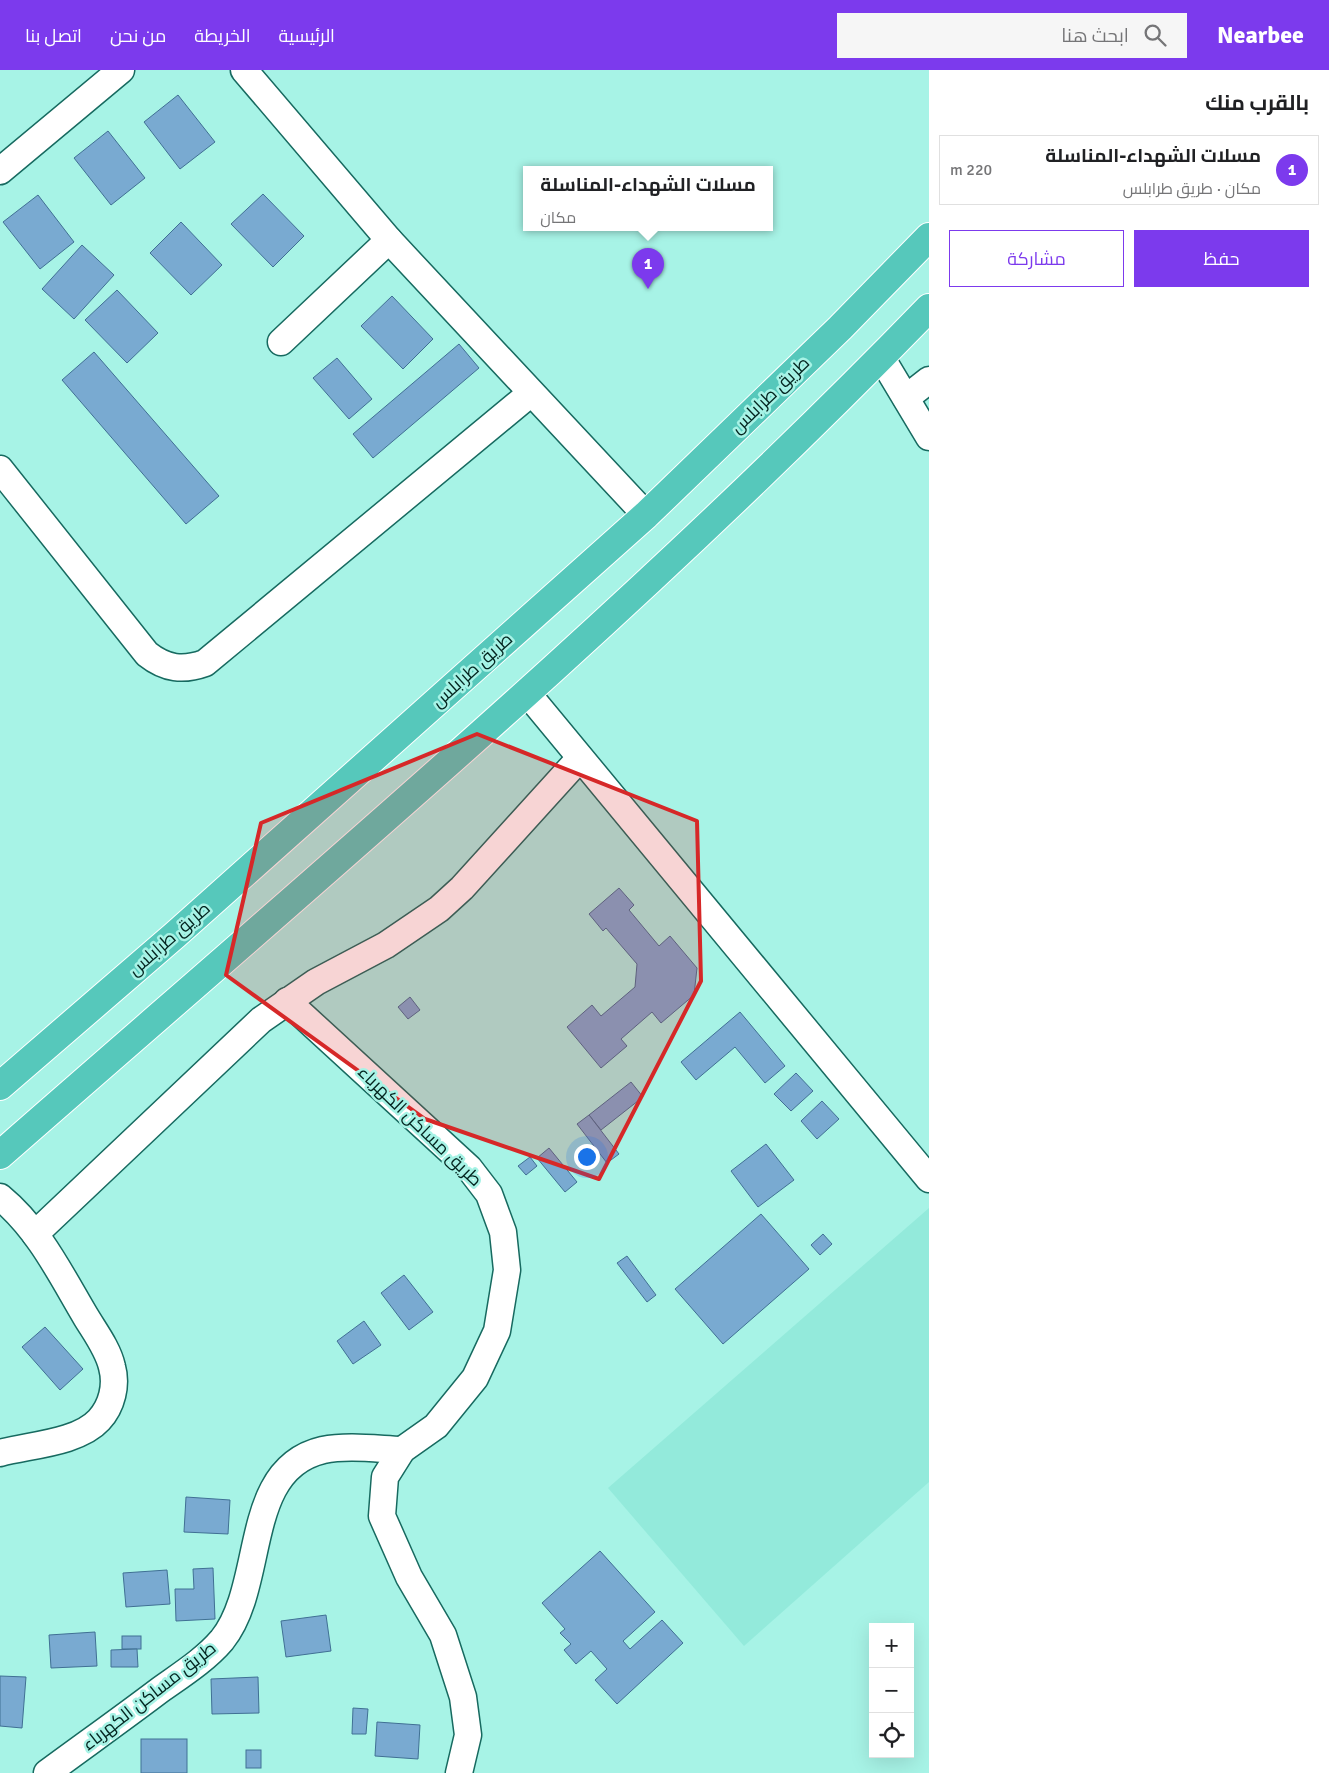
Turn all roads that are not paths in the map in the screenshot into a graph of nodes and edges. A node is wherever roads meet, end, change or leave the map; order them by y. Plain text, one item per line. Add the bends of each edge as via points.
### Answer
1 (121, 70) edge
2 (244, 70) edge
3 (0, 171) edge
4 (929, 237) edge
5 (389, 240) junction
6 (929, 308) edge
7 (281, 342) dead end
8 (881, 357) junction
9 (929, 380) edge
10 (531, 393) junction
11 (906, 398) junction
12 (929, 436) edge
13 (0, 469) edge
14 (646, 515) junction
15 (527, 693) junction
16 (580, 758) junction
17 (287, 1001) junction
18 (0, 1086) edge
19 (0, 1155) edge
20 (929, 1179) edge
21 (0, 1197) edge
22 (35, 1234) junction
23 (402, 1450) junction
24 (0, 1453) edge
25 (47, 1773) edge
26 (459, 1773) edge

1 - 3 street
2 - 5 street
4 - 14 highway, طريق طرابلس via 840,328
5 - 7 street
5 - 10 street
6 - 8 highway
8 - 11 street
8 - 15 highway via 707,526
9 - 11 street
10 - 13 street via 205,663 192,668 167,666 147,654
10 - 14 street
11 - 12 street
14 - 18 highway, طريق طرابلس via 182,929
15 - 16 street
15 - 19 highway
16 - 17 street via 439,909 386,945
16 - 20 street
17 - 22 street via 240,1038
17 - 23 street, طريق مساكن الكهرباء via 469,1168 489,1194 503,1232 507,1270 494,1338 475,1378 436,1426
21 - 22 street
22 - 24 street via 108,1355 114,1374 113,1394 108,1408 88,1429
23 - 25 street, طريق مساكن الكهرباء via 325,1450 293,1463 282,1474 266,1502 242,1604 221,1640 194,1665
23 - 26 street, طريق مساكن الكهرباء via 385,1477 382,1516 409,1577 443,1636 463,1697 468,1735

